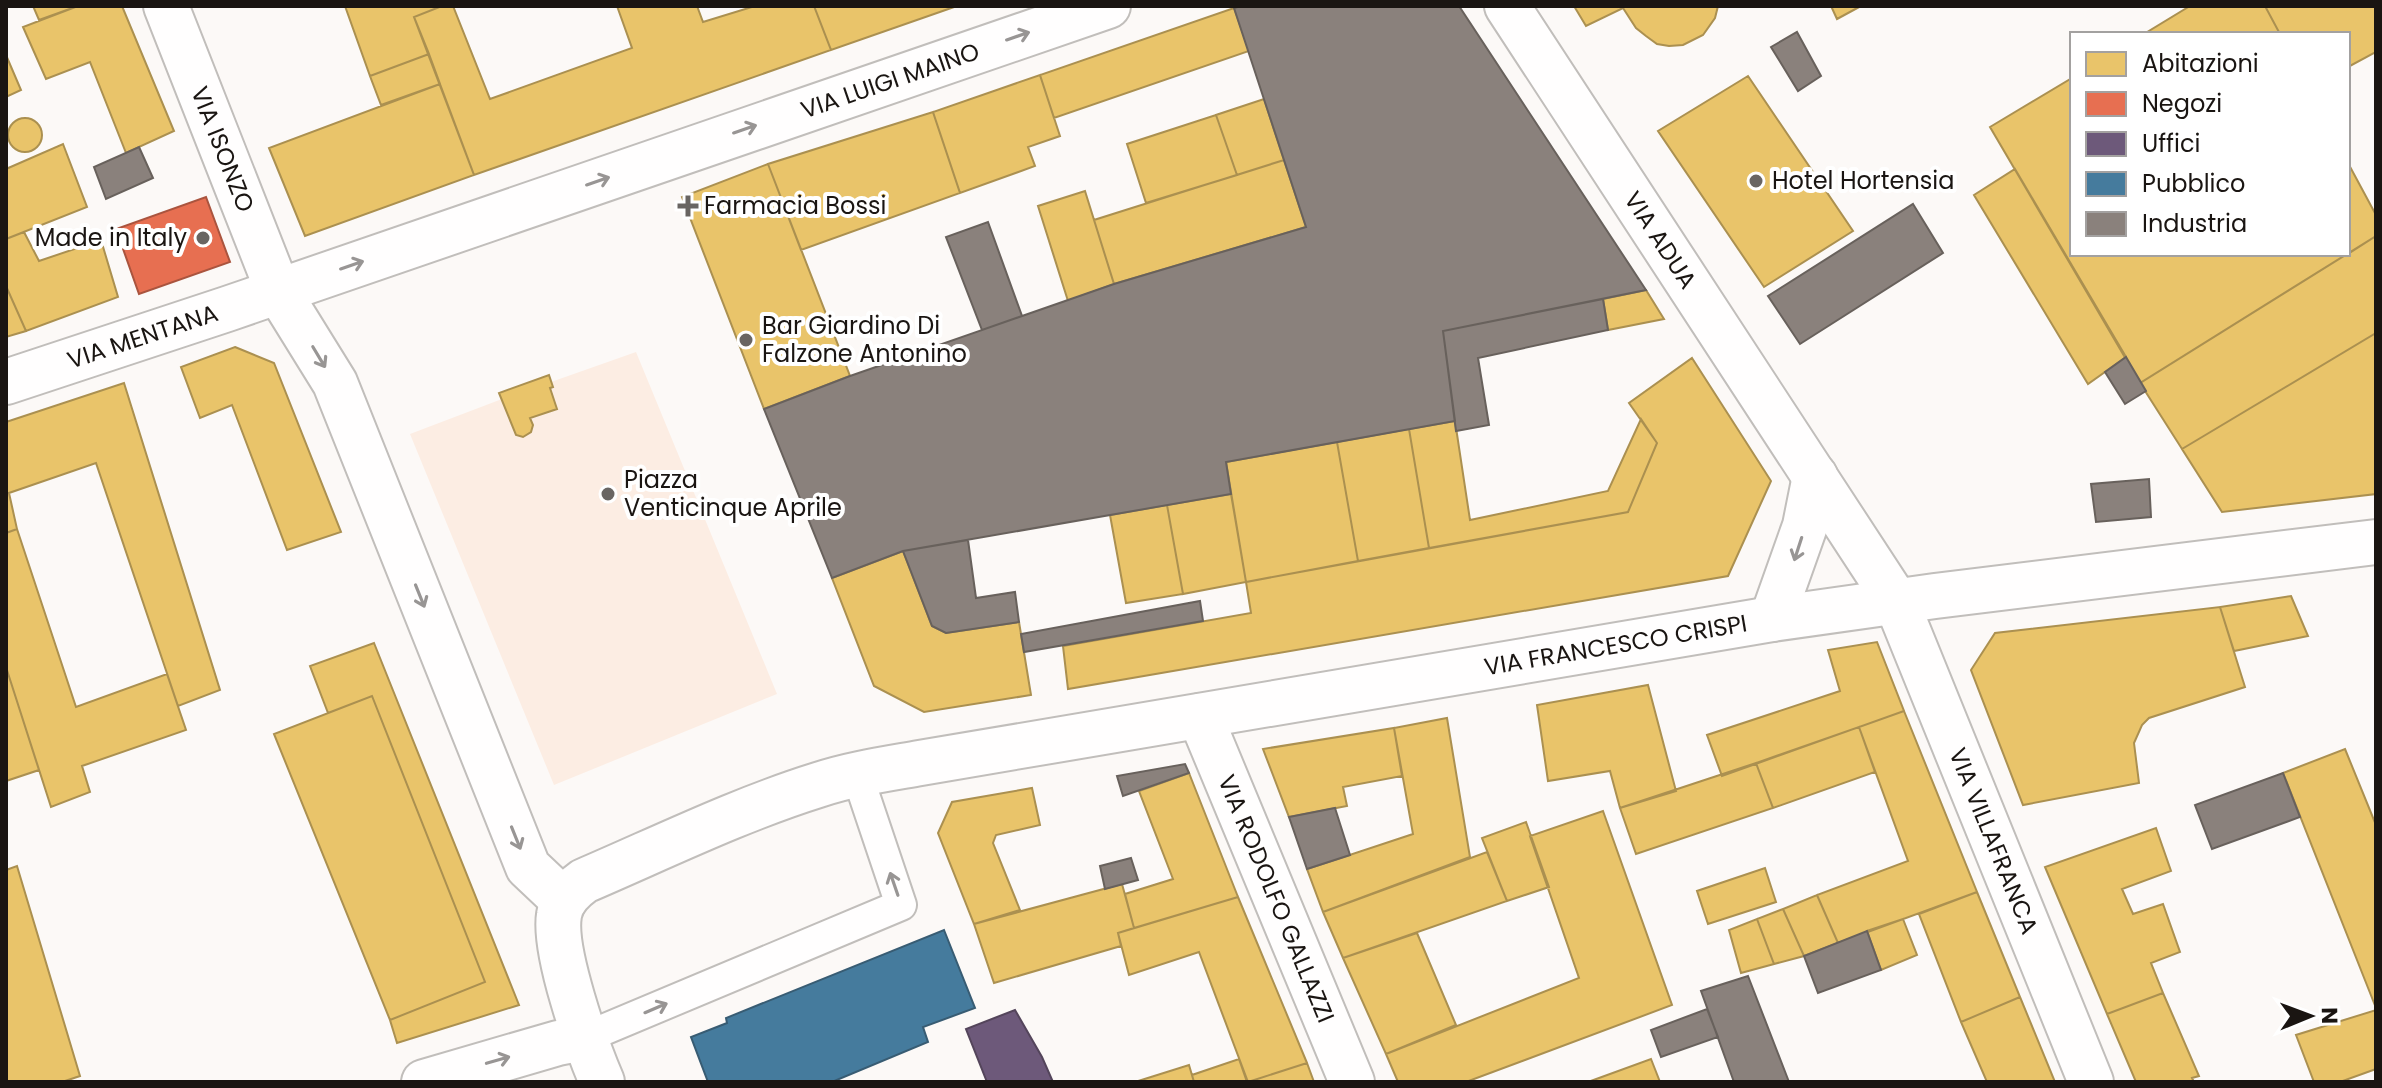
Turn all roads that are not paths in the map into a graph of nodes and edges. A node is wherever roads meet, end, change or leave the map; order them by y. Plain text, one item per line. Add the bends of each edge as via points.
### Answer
1 (166, 6) edge
2 (1108, 6) edge
3 (1507, 6) edge
4 (278, 291) junction
5 (6, 382) edge
6 (1815, 476) junction
7 (2376, 542) edge
8 (1896, 601) junction
9 (1772, 619) junction
10 (1200, 716) junction
11 (857, 774) junction
12 (564, 901) junction
13 (584, 1038) junction
14 (424, 1082) edge
15 (602, 1082) edge
16 (1352, 1082) edge
17 (2091, 1082) edge

1 - 4 street, VIA ISONZO
4 -> 2 street, VIA LUIGI MAINO
3 - 6 street, VIA ADUA
4 - 5 street, VIA MENTANA
4 -> 12 street via 335,383 528,867
6 - 8 street, VIA ADUA
6 -> 9 street via 1805,526
7 - 8 street, VIA FRANCESCO CRISPI
8 - 9 street, VIA FRANCESCO CRISPI
8 - 17 street, VIA VILLAFRANCA
9 - 10 street, VIA FRANCESCO CRISPI
10 - 11 street, VIA FRANCESCO CRISPI
10 - 16 street, VIA RODOLFO GALLAZZI
11 - 12 street via 773,801 584,881
13 -> 11 lane via 901,905
12 - 13 street via 559,932
14 -> 13 street
13 - 15 street

